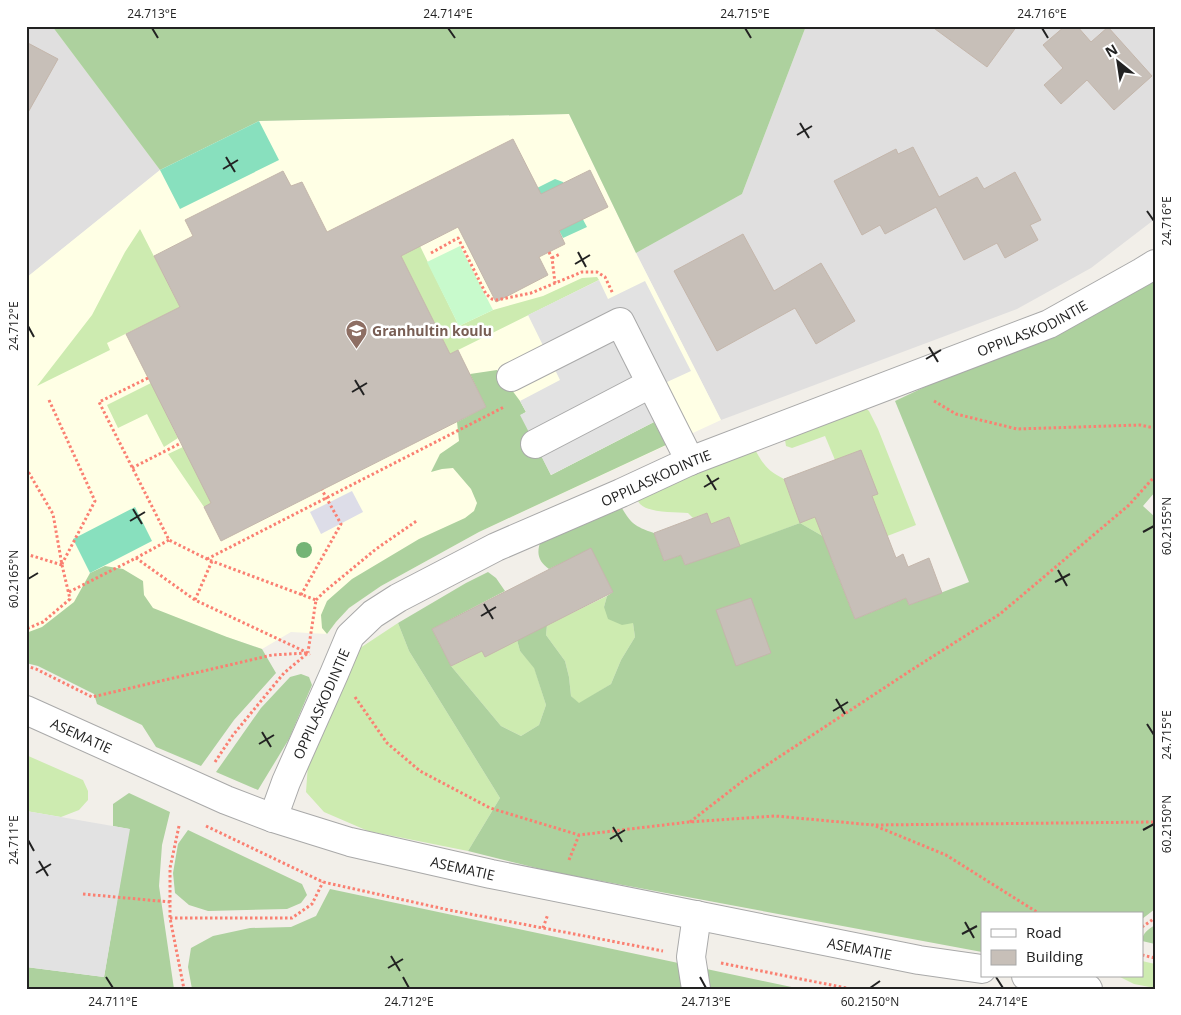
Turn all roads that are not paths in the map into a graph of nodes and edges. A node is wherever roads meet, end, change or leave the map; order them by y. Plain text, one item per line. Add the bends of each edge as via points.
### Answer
1 (1155, 264) edge
2 (511, 377) road end
3 (650, 384) junction
4 (535, 444) dead end
5 (690, 461) junction
6 (26, 710) edge
7 (272, 818) junction
8 (697, 915) junction
9 (919, 960) junction
10 (981, 969) edge
11 (1036, 978) edge
12 (696, 989) edge
13 (981, 989) edge
14 (1088, 989) edge

1 - 5 street, OPPILASKODINTIE via 1049,324
2 - 3 street via 620,322
3 - 4 street
3 - 5 street
5 - 7 street, OPPILASKODINTIE via 496,547 373,614 350,636
6 - 7 street, ASEMATIE
7 - 8 street, ASEMATIE via 350,842
8 - 9 street, ASEMATIE
8 - 12 street via 691,957
9 - 10 street, ASEMATIE
9 - 13 street, ASEMATIE
11 - 14 street

